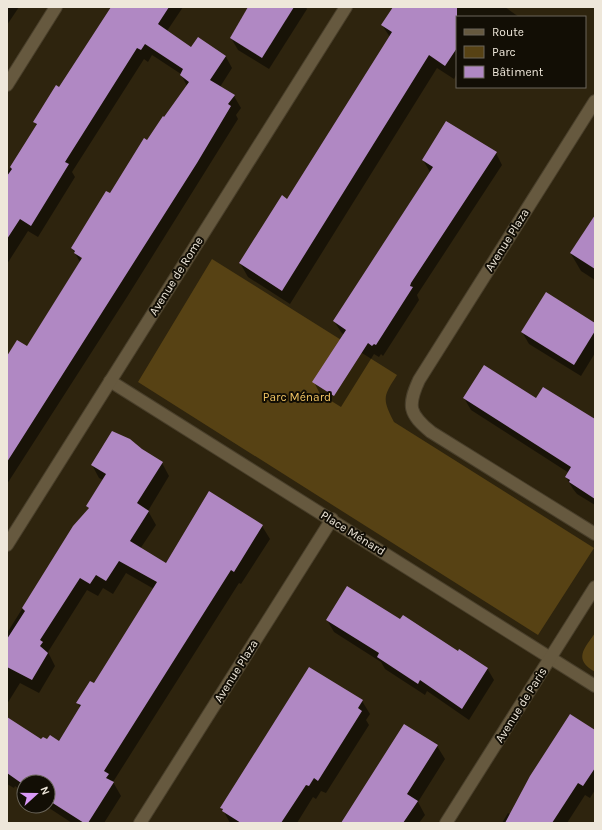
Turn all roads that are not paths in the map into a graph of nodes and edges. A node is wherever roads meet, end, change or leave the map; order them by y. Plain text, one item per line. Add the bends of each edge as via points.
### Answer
1 (56, 7) edge
2 (346, 7) edge
3 (7, 85) edge
4 (595, 101) edge
5 (110, 381) junction
6 (332, 519) junction
7 (595, 534) edge
8 (7, 545) edge
9 (595, 587) edge
10 (551, 658) junction
11 (595, 686) edge
12 (140, 823) edge
13 (446, 823) edge

1 - 3 street
2 - 5 street, Avenue de Rome
4 - 7 street, Avenue Plaza via 419,380 412,394 410,406 417,420 431,432
5 - 6 street, Place Ménard
5 - 8 street, Avenue de Rome
6 - 10 street, Place Ménard
6 - 12 street, Avenue Plaza
9 - 10 street, Avenue de Paris
10 - 11 street, Place Ménard
10 - 13 street, Avenue de Paris

